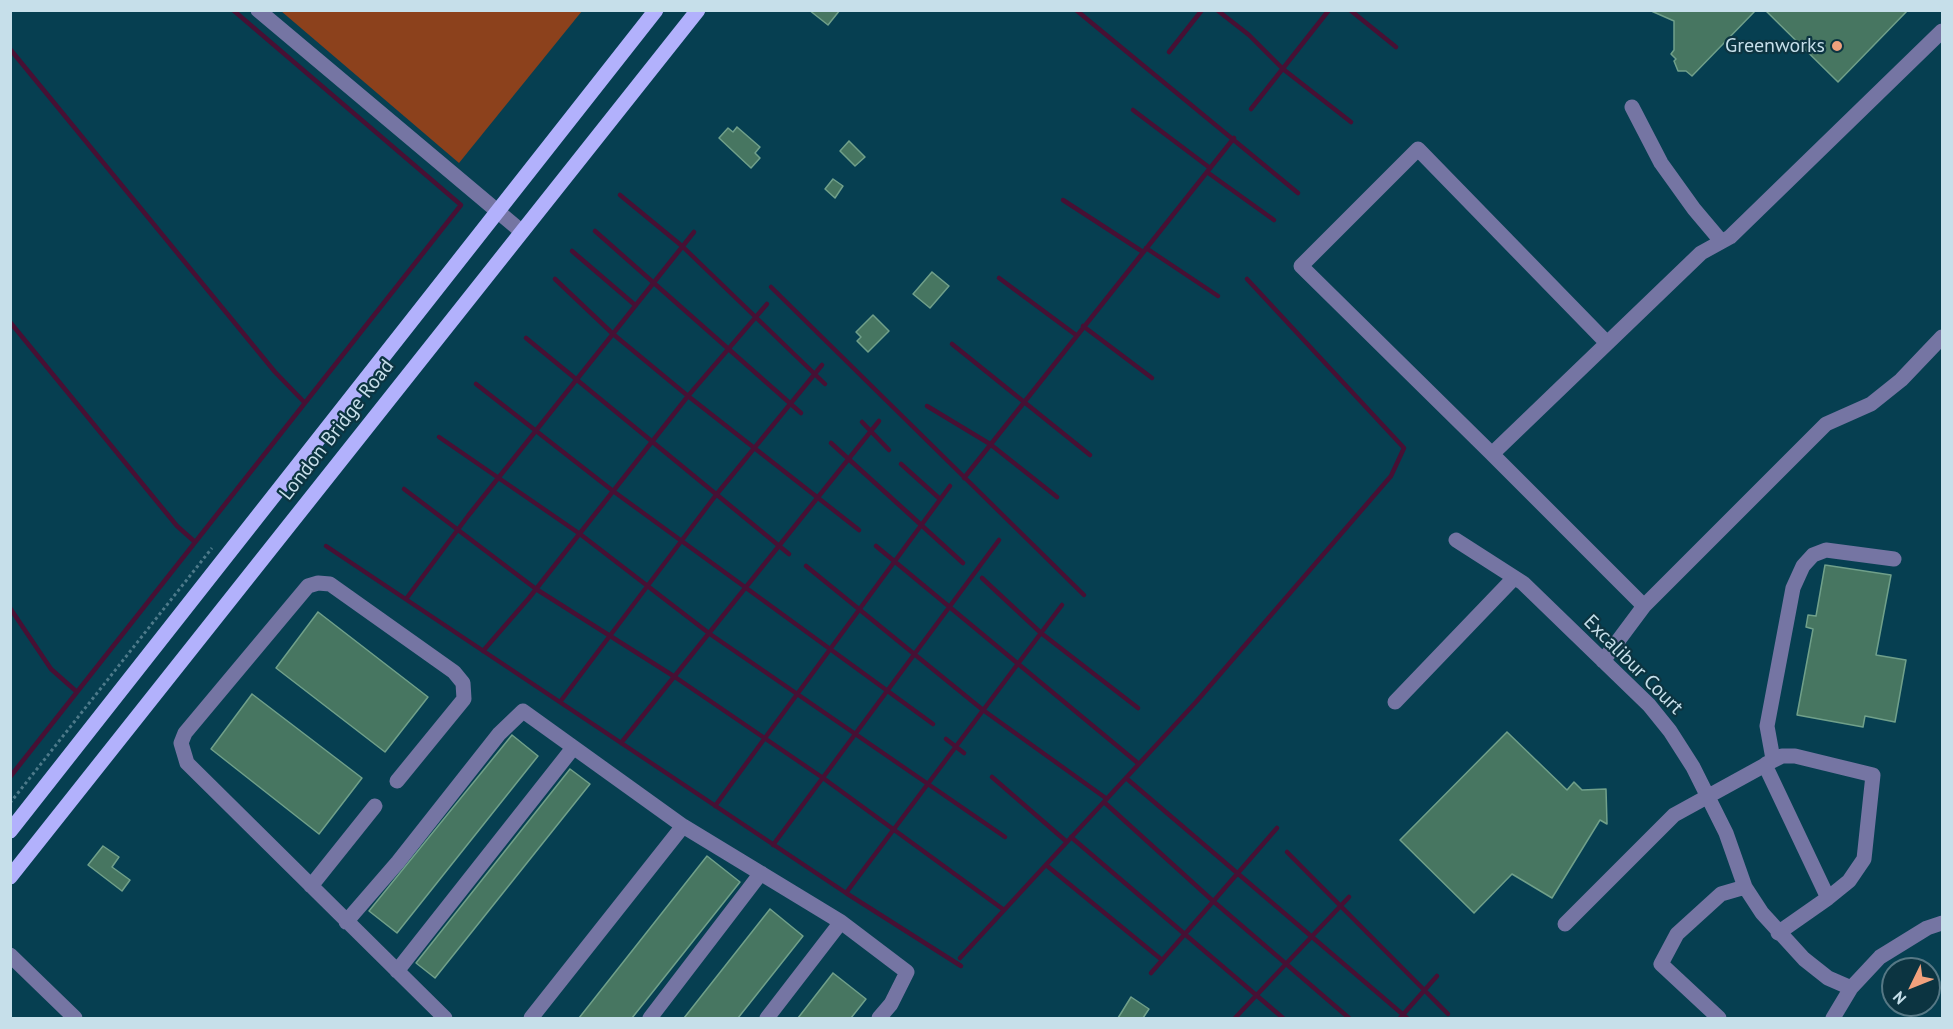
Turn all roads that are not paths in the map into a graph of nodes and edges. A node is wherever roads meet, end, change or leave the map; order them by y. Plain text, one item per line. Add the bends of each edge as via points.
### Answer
1 (258, 10) edge
2 (656, 10) edge
3 (698, 10) edge
4 (1942, 31) edge
5 (1632, 107) dead end
6 (497, 211) junction
7 (521, 231) junction
8 (1721, 241) junction
9 (1942, 337) edge
10 (1607, 343) junction
11 (1492, 454) junction
12 (1456, 540) dead end
13 (1894, 559) dead end
14 (1514, 578) junction
15 (1644, 606) junction
16 (1603, 661) junction
17 (1395, 702) dead end
18 (573, 748) junction
19 (1769, 762) junction
20 (397, 781) dead end
21 (1708, 796) junction
22 (375, 806) dead end
23 (683, 826) junction
24 (10, 831) edge
25 (761, 873) junction
26 (10, 877) edge
27 (311, 886) junction
28 (1745, 887) junction
29 (1828, 898) junction
30 (346, 922) junction
31 (841, 922) junction
32 (1942, 923) edge
33 (1565, 924) dead end
34 (1778, 933) junction
35 (10, 955) edge
36 (397, 971) junction
37 (1851, 988) junction
38 (72, 1018) edge
39 (445, 1018) edge
40 (531, 1018) edge
41 (650, 1018) edge
42 (768, 1018) edge
43 (879, 1018) edge
44 (1719, 1018) edge
45 (1833, 1018) edge

1 - 6 street
2 - 6 main road, London Bridge Road
3 - 7 main road, London Bridge Road
4 - 8 street via 1731,237
5 - 8 street via 1661,163
6 - 7 street
6 - 24 main road, London Bridge Road
7 - 26 main road, London Bridge Road
8 - 10 street via 1701,253
9 - 15 street via 1901,380 1871,404 1826,424
10 - 11 street
10 - 11 street via 1418,149 1301,266
11 - 15 street
12 - 14 street, Excalibur Court
13 - 19 street via 1826,550 1813,555 1803,566 1793,588 1767,726
14 - 16 street, Excalibur Court
14 - 17 street
15 - 16 street
16 - 21 street, Excalibur Court via 1670,731
18 - 23 street
18 - 30 street via 523,711 499,734
18 - 36 street
19 - 21 street
19 - 29 street
19 - 29 street via 1795,756 1873,775 1864,859 1855,875
20 - 27 street via 465,699 463,682 330,584 308,586 185,733 181,743 187,763
21 - 28 street, Excalibur Court
21 - 33 street via 1664,823
22 - 27 street
23 - 25 street
23 - 40 street
25 - 31 street
25 - 41 street
27 - 30 street
28 - 34 street, Excalibur Court
28 - 44 street via 1722,894 1677,934 1661,964
29 - 34 street
30 - 36 street
31 - 42 street
31 - 43 street via 907,972
32 - 37 street via 1880,957
34 - 37 street, Excalibur Court via 1820,972
35 - 38 street
36 - 39 street
37 - 45 street

